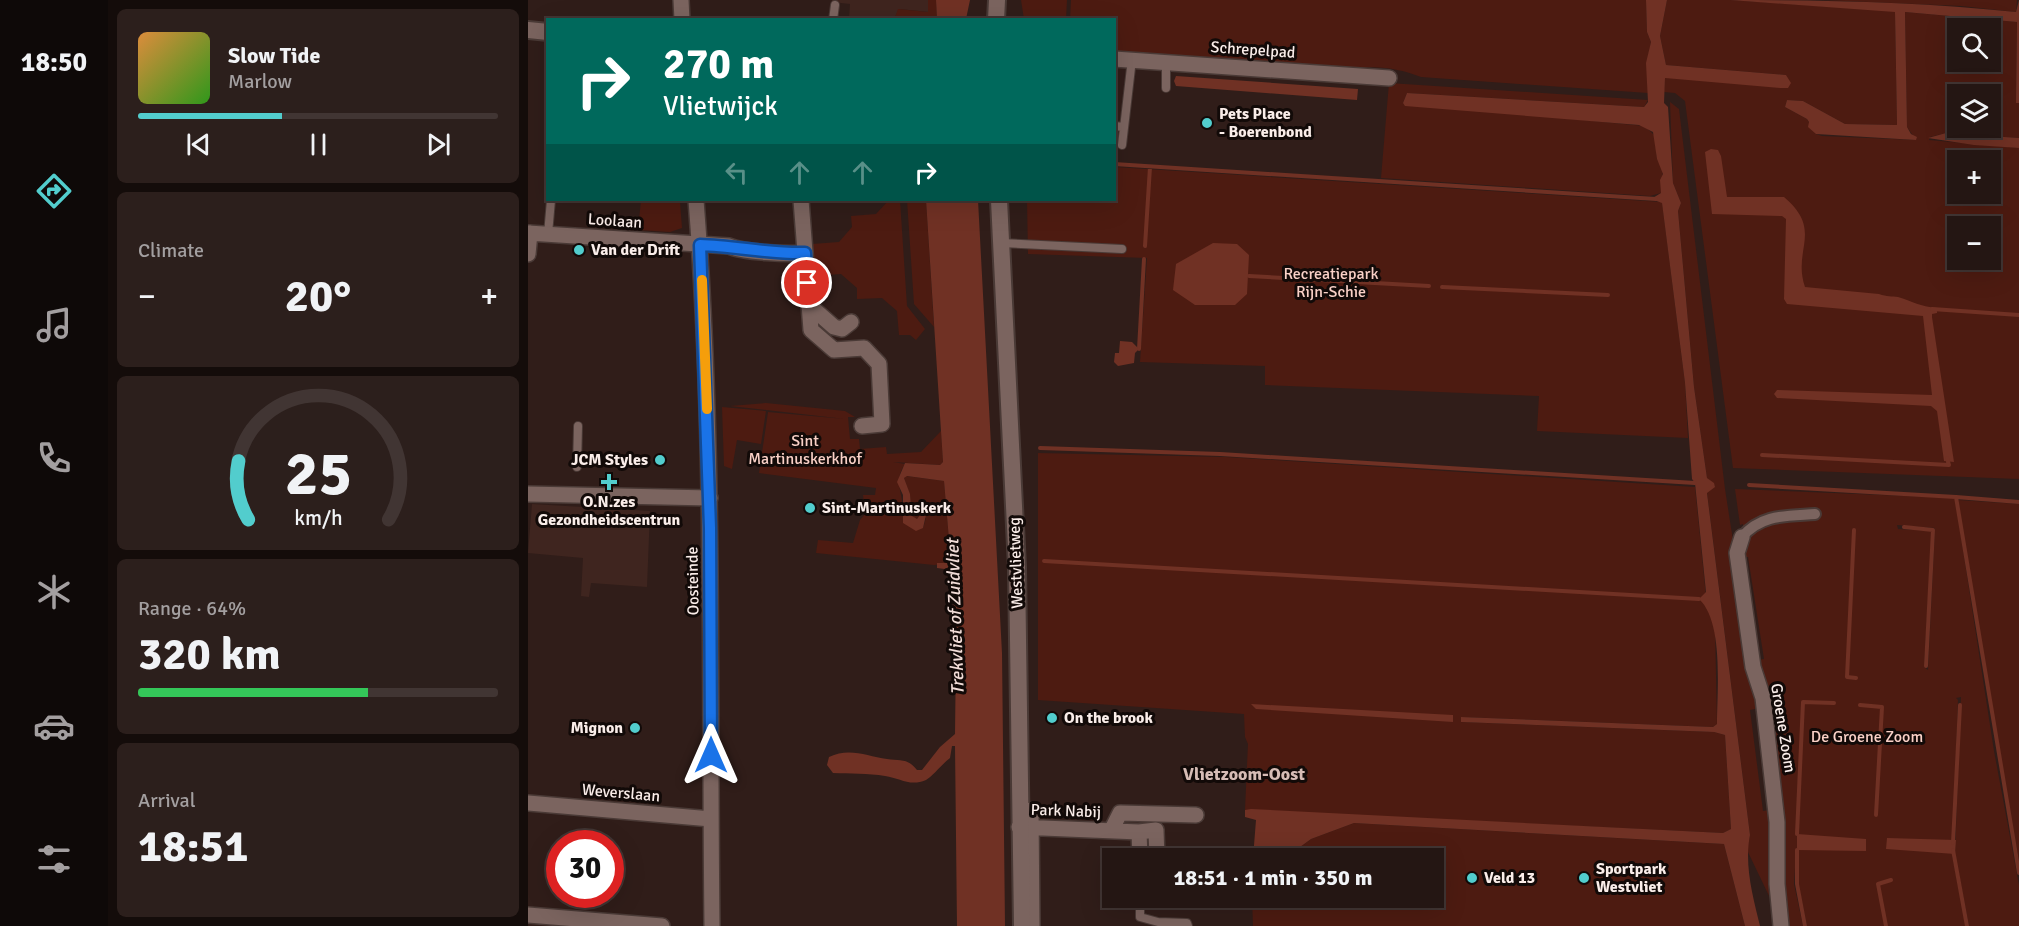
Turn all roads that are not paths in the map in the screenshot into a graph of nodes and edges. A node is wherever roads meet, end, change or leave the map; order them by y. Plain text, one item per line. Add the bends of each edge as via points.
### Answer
1 (681, 0) edge
2 (997, 0) edge
3 (835, 5) dead end
4 (682, 18) edge
5 (833, 18) edge
6 (996, 18) edge
7 (528, 30) edge
8 (546, 32) edge
9 (1116, 59) edge
10 (1132, 59) junction
11 (1166, 62) junction
12 (1389, 78) dead end
13 (1166, 88) dead end
14 (1116, 126) edge
15 (1124, 127) junction
16 (1122, 145) dead end
17 (551, 201) edge
18 (696, 201) edge
19 (801, 201) edge
20 (999, 201) edge
21 (529, 233) edge
22 (548, 234) junction
23 (1001, 243) junction
24 (700, 245) junction
25 (1122, 249) dead end
26 (805, 253) junction
27 (528, 254) edge
28 (809, 305) junction
29 (851, 322) dead end
30 (578, 426) dead end
31 (862, 426) dead end
32 (577, 467) dead end
33 (528, 494) edge
34 (710, 498) junction
35 (1815, 514) dead end
36 (1742, 537) joint
37 (528, 803) edge
38 (1031, 810) dead end
39 (1156, 814) junction
40 (1196, 815) dead end
41 (711, 819) junction
42 (1025, 827) junction
43 (1156, 830) junction
44 (1111, 831) junction
45 (1139, 832) junction
46 (1140, 848) edge
47 (1157, 848) edge
48 (1140, 908) edge
49 (528, 915) edge
50 (1187, 925) edge
51 (662, 926) edge
52 (712, 926) edge
53 (1022, 926) edge
54 (1032, 926) edge
55 (1781, 926) edge

1 - 4 street
2 - 6 street
3 - 5 lane
7 - 8 street
9 - 10 street, Schrepelpad
10 - 11 street, Schrepelpad
10 - 15 lane
11 - 12 street, Schrepelpad
11 - 13 lane
14 - 15 lane
15 - 16 lane
17 - 22 lane
18 - 24 street, Oosteinde
19 - 26 street
20 - 23 street, Westvlietweg
21 - 22 street, Loolaan
21 - 27 street
22 - 24 street, Loolaan
23 - 25 lane
23 - 42 street, Westvlietweg
24 - 26 street, Loolaan
24 - 34 street, Oosteinde
26 - 28 street
28 - 29 street via 834,327 842,329
28 - 31 street via 811,330 834,350 864,348 879,364 882,424
30 - 32 lane
33 - 34 street via 576,490
34 - 41 street, Oosteinde
35 - 36 street via 1763,519
36 - 55 street, Groene Zoom via 1737,553 1753,667 1763,698 1775,799
37 - 41 street, Weverslaan
38 - 42 street, Westvlietweg
39 - 40 street, Park Nabij
39 - 43 street
39 - 44 street, Park Nabij via 1120,813
41 - 52 street, Oosteinde
42 - 44 street, Park Nabij
42 - 53 street, Westvlietweg
42 - 54 street, Westvlietweg
43 - 45 street, Park Nabij
43 - 47 street
44 - 45 street, Park Nabij
45 - 46 street
48 - 50 lane via 1140,917
49 - 51 street

